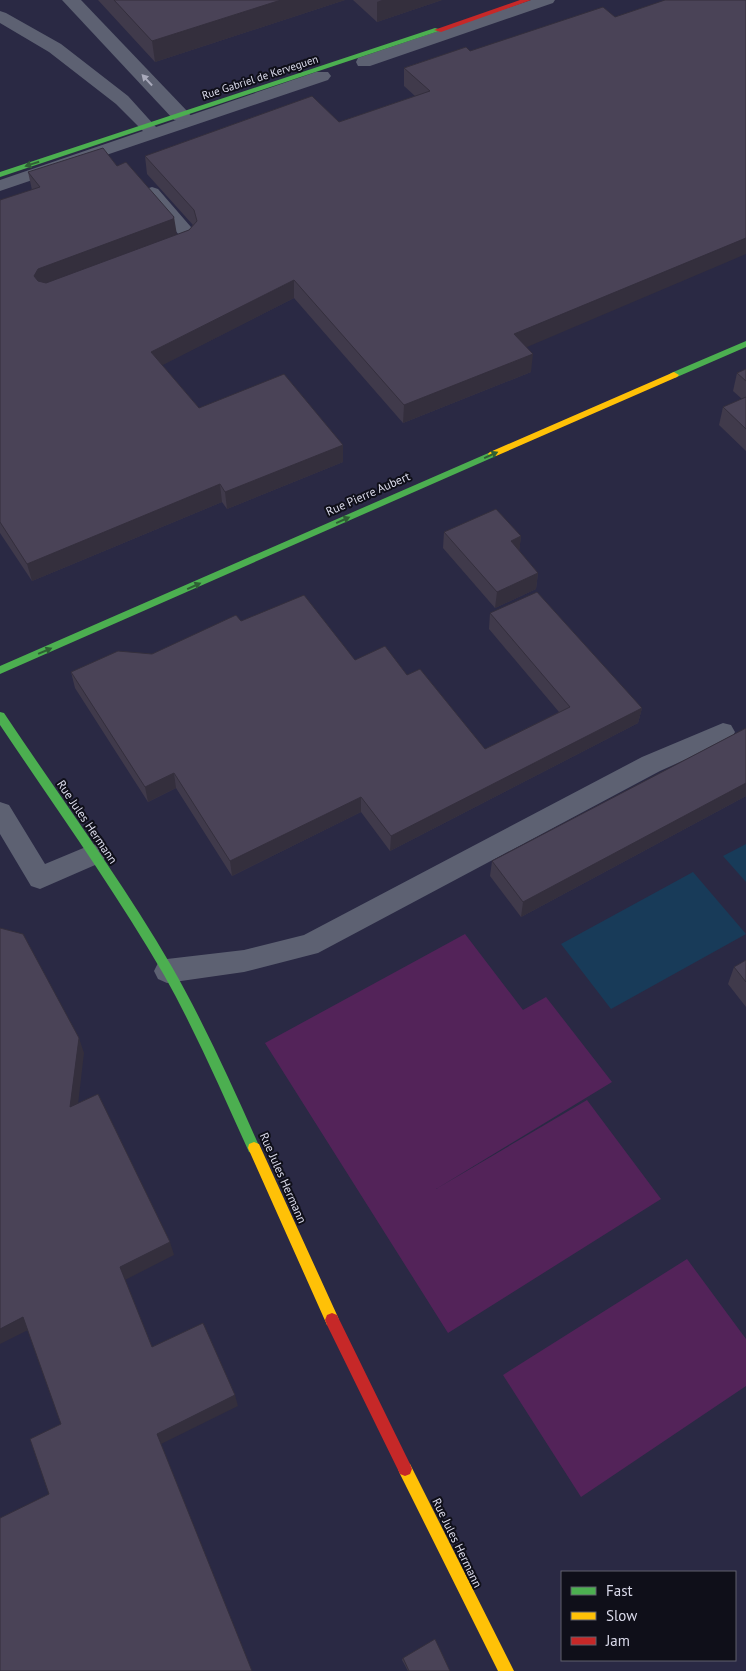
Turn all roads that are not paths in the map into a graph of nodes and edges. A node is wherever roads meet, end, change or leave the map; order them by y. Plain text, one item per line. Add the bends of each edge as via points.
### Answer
1 (71, 0) edge
2 (527, 0) edge
3 (547, 0) edge
4 (0, 16) edge
5 (181, 116) junction
6 (147, 127) junction
7 (108, 144) junction
8 (124, 162) edge
9 (0, 175) edge
10 (137, 176) edge
11 (0, 186) edge
12 (147, 256) edge
13 (746, 344) edge
14 (0, 670) edge
15 (0, 716) edge
16 (724, 732) dead end
17 (0, 812) edge
18 (93, 854) junction
19 (167, 971) junction
20 (506, 1671) edge

5 -> 1 street
2 - 5 street, Rue Gabriel de Kerveguen
3 - 7 lane
4 - 6 lane via 55,48 122,100
5 - 6 street, Rue Gabriel de Kerveguen
6 - 7 street, Rue Gabriel de Kerveguen
7 - 8 lane
7 -> 9 street, Rue Gabriel de Kerveguen
7 - 11 lane
10 - 12 lane via 188,234 183,243
14 -> 13 street, Rue Pierre Aubert
15 - 18 street, Rue Jules Hermann
16 - 19 lane via 651,764 309,945 244,961
17 - 18 lane via 40,878
18 - 19 street, Rue Jules Hermann
19 - 20 street, Rue Jules Hermann via 212,1056 339,1335

